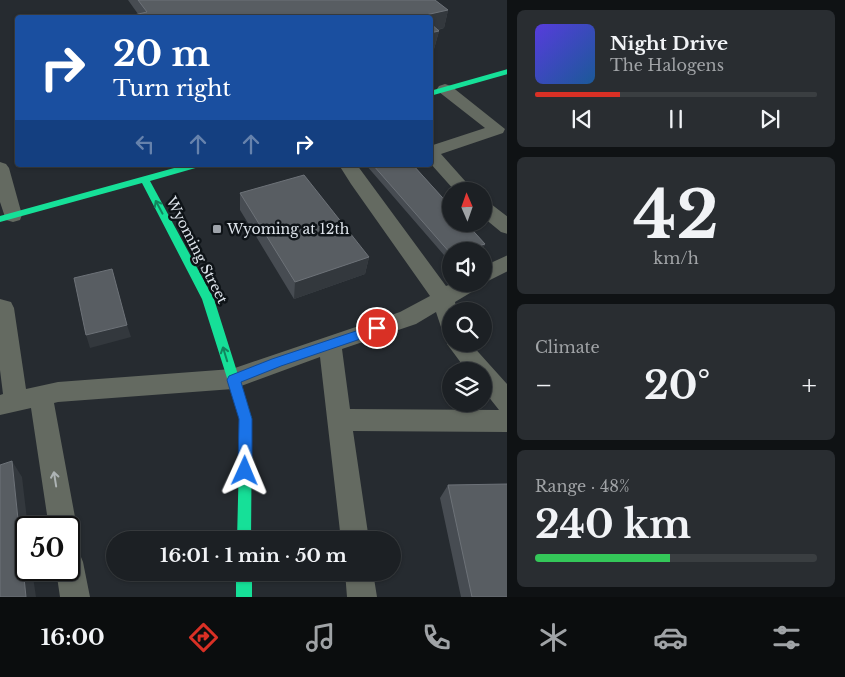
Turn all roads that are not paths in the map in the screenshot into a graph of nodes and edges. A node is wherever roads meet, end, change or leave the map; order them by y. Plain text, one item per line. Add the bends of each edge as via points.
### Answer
1 (507, 70) edge
2 (438, 92) edge
3 (433, 151) edge
4 (433, 155) edge
5 (189, 167) edge
6 (349, 167) edge
7 (0, 168) edge
8 (145, 180) junction
9 (457, 182) edge
10 (492, 215) edge
11 (6, 217) edge
12 (507, 226) edge
13 (507, 263) edge
14 (492, 271) edge
15 (454, 292) edge
16 (443, 298) junction
17 (444, 302) edge
18 (0, 307) edge
19 (330, 344) junction
20 (465, 352) edge
21 (474, 362) edge
22 (233, 380) junction
23 (492, 384) edge
24 (41, 396) junction
25 (507, 402) edge
26 (8, 403) edge
27 (340, 420) junction
28 (507, 421) edge
29 (61, 516) edge
30 (244, 531) edge
31 (354, 531) edge
32 (72, 581) edge
33 (244, 581) edge
34 (360, 581) edge
35 (75, 597) edge
36 (244, 597) edge
37 (362, 597) edge

1 - 2 main road
2 - 3 lane via 472,108 496,129
4 - 9 lane
5 - 8 main road
6 - 16 lane
7 - 11 lane
8 - 11 main road
22 -> 8 main road, Wyoming Street via 208,299
10 - 12 lane
13 - 14 lane
15 - 16 lane
16 - 17 lane
16 - 19 lane via 408,318
18 - 26 lane via 4,308
19 - 22 lane
19 - 27 lane
20 - 21 lane
22 - 24 lane via 58,392
22 - 30 main road, Wyoming Street via 246,419
23 - 25 lane
24 - 26 lane
29 -> 24 lane
27 - 28 lane
27 - 31 lane
32 - 35 lane
33 - 36 main road
34 - 37 lane

